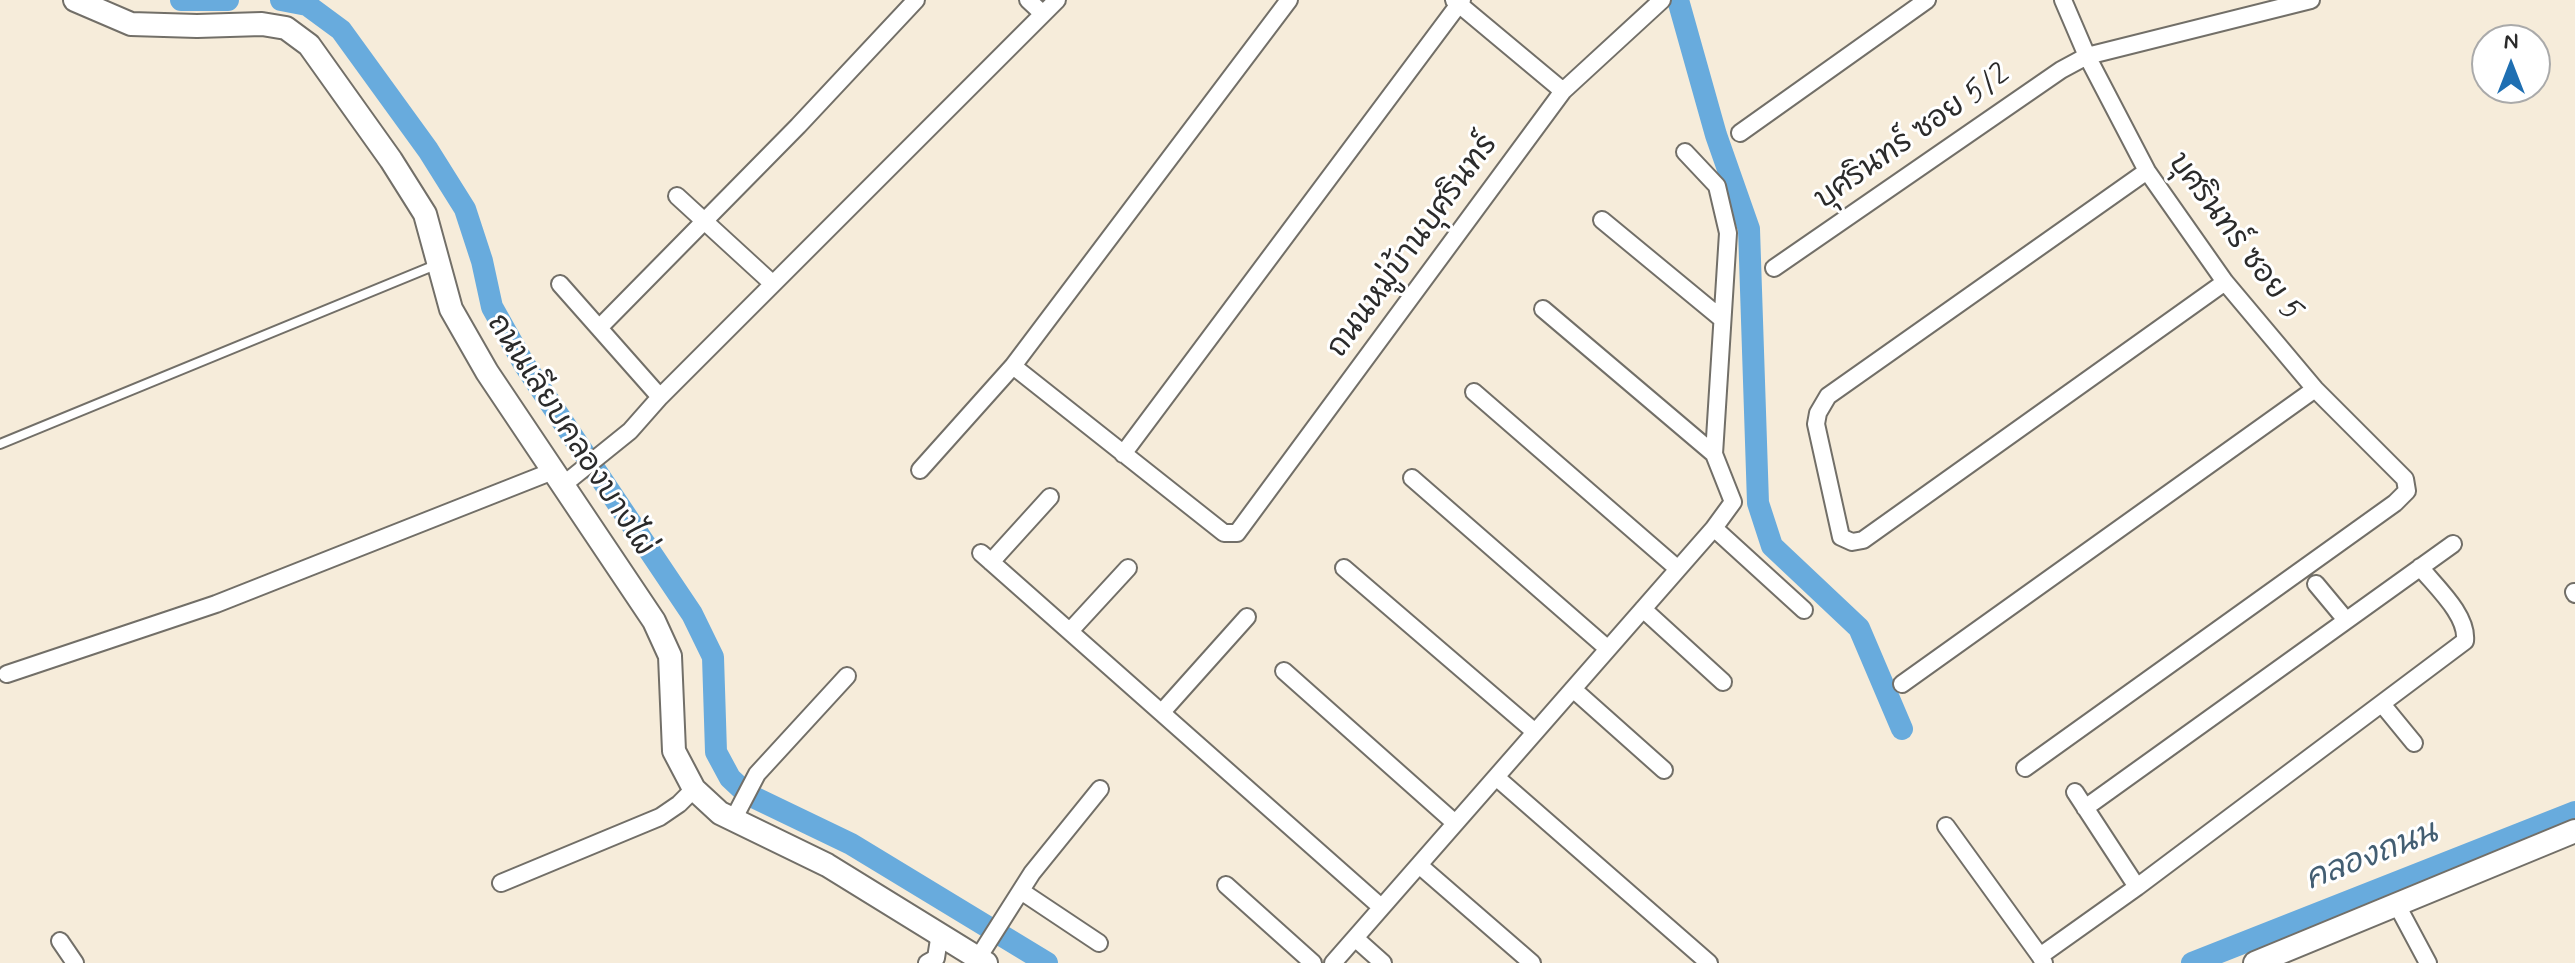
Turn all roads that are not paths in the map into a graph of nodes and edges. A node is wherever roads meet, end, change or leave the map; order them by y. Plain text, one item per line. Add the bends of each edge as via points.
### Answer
1 (75, 0) edge
2 (916, 0) edge
3 (1028, 0) edge
4 (1057, 0) edge
5 (1289, 0) edge
6 (1927, 0) edge
7 (2063, 0) edge
8 (2311, 0) edge
9 (1458, 1) edge
10 (1656, 5) edge
11 (1043, 14) junction
12 (2087, 56) junction
13 (1563, 91) junction
14 (1740, 133) dead end
15 (1685, 152) dead end
16 (2147, 171) junction
17 (677, 196) dead end
18 (1602, 220) dead end
19 (704, 221) junction
20 (439, 263) junction
21 (1774, 268) dead end
22 (2225, 282) junction
23 (560, 284) dead end
24 (773, 284) junction
25 (1543, 309) dead end
26 (1722, 319) junction
27 (599, 328) junction
28 (1013, 366) junction
29 (2315, 389) junction
30 (1474, 392) dead end
31 (660, 397) junction
32 (0, 444) edge
33 (1123, 454) junction
34 (1714, 454) junction
35 (920, 470) dead end
36 (565, 477) junction
37 (1412, 478) dead end
38 (1050, 497) dead end
39 (1714, 528) junction
40 (2453, 544) dead end
41 (2420, 567) junction
42 (1128, 568) dead end
43 (1344, 568) dead end
44 (1678, 569) junction
45 (2316, 584) dead end
46 (1643, 609) junction
47 (1804, 610) dead end
48 (1247, 617) dead end
49 (2346, 620) junction
50 (1070, 631) junction
51 (1608, 649) junction
52 (1284, 671) dead end
53 (7, 674) dead end
54 (847, 676) dead end
55 (1723, 682) dead end
56 (1902, 684) dead end
57 (1573, 689) junction
58 (2382, 704) junction
59 (1162, 712) junction
60 (1535, 732) junction
61 (2414, 743) dead end
62 (2025, 768) dead end
63 (1664, 770) dead end
64 (1496, 777) junction
65 (694, 789) junction
66 (1100, 789) dead end
67 (2075, 792) dead end
68 (2085, 808) junction
69 (736, 813) junction
70 (1455, 823) junction
71 (1946, 826) dead end
72 (2575, 831) edge
73 (1419, 865) junction
74 (501, 883) dead end
75 (1226, 885) dead end
76 (2137, 887) junction
77 (1021, 891) junction
78 (2397, 905) junction
79 (1381, 907) junction
80 (940, 933) junction
81 (1355, 938) junction
82 (60, 941) dead end
83 (1099, 943) dead end
84 (985, 954) edge
85 (2042, 960) edge
86 (75, 963) edge
87 (927, 963) edge
88 (1313, 963) edge
89 (1333, 963) edge
90 (1383, 963) edge
91 (1532, 963) edge
92 (1709, 963) edge
93 (2255, 963) edge
94 (2428, 963) edge

1 - 20 street, ถนนเลียบคลองบางไผ่ via 131,24 286,28 309,45 391,160 425,214
2 - 19 street
3 - 11 street
4 - 11 street
5 - 28 street
6 - 14 street
7 - 12 street, บุศรินทร์ ซอย 5
8 - 12 street, บุศรินทร์ ซอย 5/2
9 - 13 street
9 - 33 street
10 - 13 street, ถนนหมู่บ้านบุศรินทร์
11 - 24 street
12 - 16 street, บุศรินทร์ ซอย 5
12 - 21 street, บุศรินทร์ ซอย 5/2
13 - 33 street, ถนนหมู่บ้านบุศรินทร์ via 1241,529 1224,533
15 - 26 street via 1717,186 1728,233
16 - 22 street, บุศรินทร์ ซอย 5
16 - 22 street via 1828,396 1816,424 1841,537 1863,540
17 - 19 street
18 - 26 street
19 - 24 street
19 - 27 street
20 - 32 lane
20 - 36 street, ถนนเลียบคลองบางไผ่ via 451,309 487,372
22 - 29 street, บุศรินทร์ ซอย 5
23 - 27 street
24 - 31 street
25 - 34 street
26 - 34 street
27 - 31 street
28 - 33 street
28 - 35 street
29 - 56 street
29 - 62 street, บุศรินทร์ ซอย 5 via 2405,479 2407,491
30 - 44 street
31 - 36 street via 612,448
34 - 39 street via 1733,502
36 - 53 street
36 - 65 street, ถนนเลียบคลองบางไผ่ via 670,656 674,751
37 - 51 street
38 - 50 street via 986,557
39 - 44 street
39 - 47 street
40 - 41 street
41 - 49 street
41 - 58 street via 2460,617 2465,641
42 - 50 street
43 - 60 street
44 - 46 street
45 - 49 street
46 - 51 street
46 - 55 street
48 - 59 street
49 - 68 street
50 - 59 street
51 - 57 street
52 - 70 street
54 - 69 street via 757,774
57 - 60 street
57 - 63 street
58 - 61 street
58 - 76 street
59 - 79 street
60 - 64 street
64 - 70 street
64 - 92 street
65 - 69 street, ถนนเลียบคลองบางไผ่ via 720,813
65 - 74 street via 660,817
66 - 77 street
67 - 68 street
68 - 76 street
69 - 80 street, ถนนเลียบคลองบางไผ่
70 - 73 street
71 - 85 street
72 - 78 street
73 - 79 street
73 - 91 street
75 - 88 street
76 - 85 street
77 - 83 street
77 - 84 street
78 - 93 street
78 - 94 street
79 - 81 street
80 - 84 street, ถนนเลียบคลองบางไผ่
80 - 87 street via 936,958
81 - 89 street
81 - 90 street
82 - 86 street

